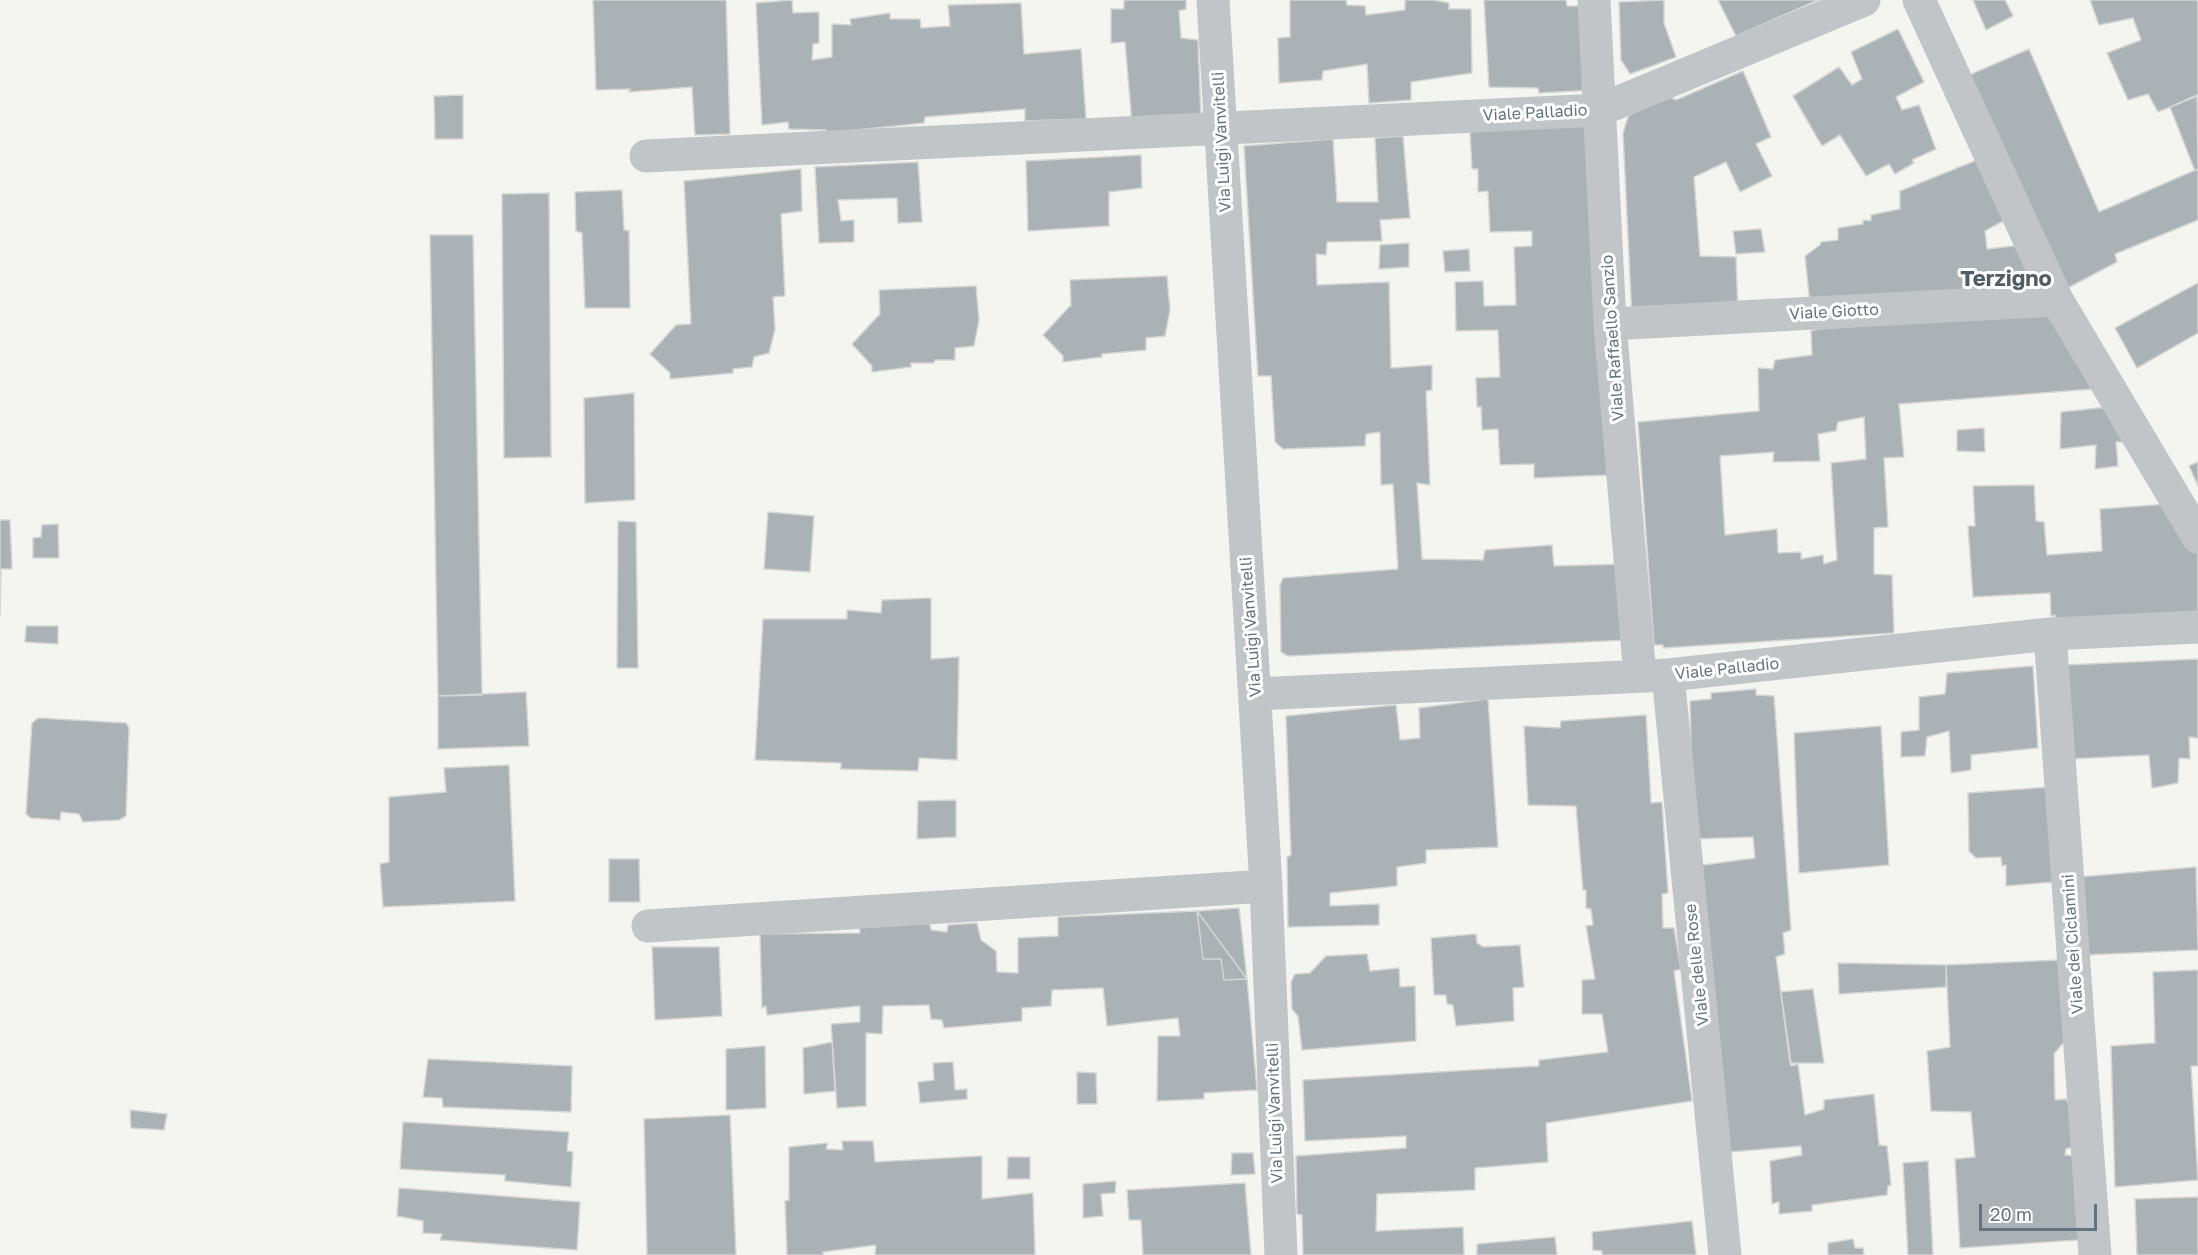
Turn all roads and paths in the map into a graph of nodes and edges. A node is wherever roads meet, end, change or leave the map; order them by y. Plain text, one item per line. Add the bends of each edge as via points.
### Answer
1 (1213, 0) edge
2 (1594, 0) edge
3 (1864, 0) edge
4 (1919, 0) edge
5 (1600, 110) junction
6 (1221, 130) junction
7 (646, 156) dead end
8 (2057, 300) junction
9 (1610, 324) junction
10 (2198, 537) edge
11 (2198, 627) edge
12 (2050, 634) junction
13 (1654, 676) junction
14 (1256, 694) junction
15 (1266, 886) junction
16 (648, 926) dead end
17 (1281, 1255) edge
18 (1725, 1255) edge
19 (2095, 1255) edge

1 - 6 street, Via Luigi Vanvitelli
2 - 5 street, Viale Raffaello Sanzio
3 - 5 street, Viale Palladio
4 - 8 street
5 - 6 street, Viale Palladio
5 - 9 street, Viale Raffaello Sanzio
6 - 7 street, Viale Palladio
6 - 14 street, Via Luigi Vanvitelli
8 - 9 street, Viale Giotto
8 - 10 street
9 - 13 street, Viale Raffaello Sanzio
11 - 12 street, Viale Palladio
12 - 13 street, Viale Palladio
12 - 19 street, Viale dei Ciclamini
13 - 14 street, Viale Palladio
13 - 18 street, Viale delle Rose
14 - 15 street, Via Luigi Vanvitelli
15 - 16 street
15 - 17 street, Via Luigi Vanvitelli

